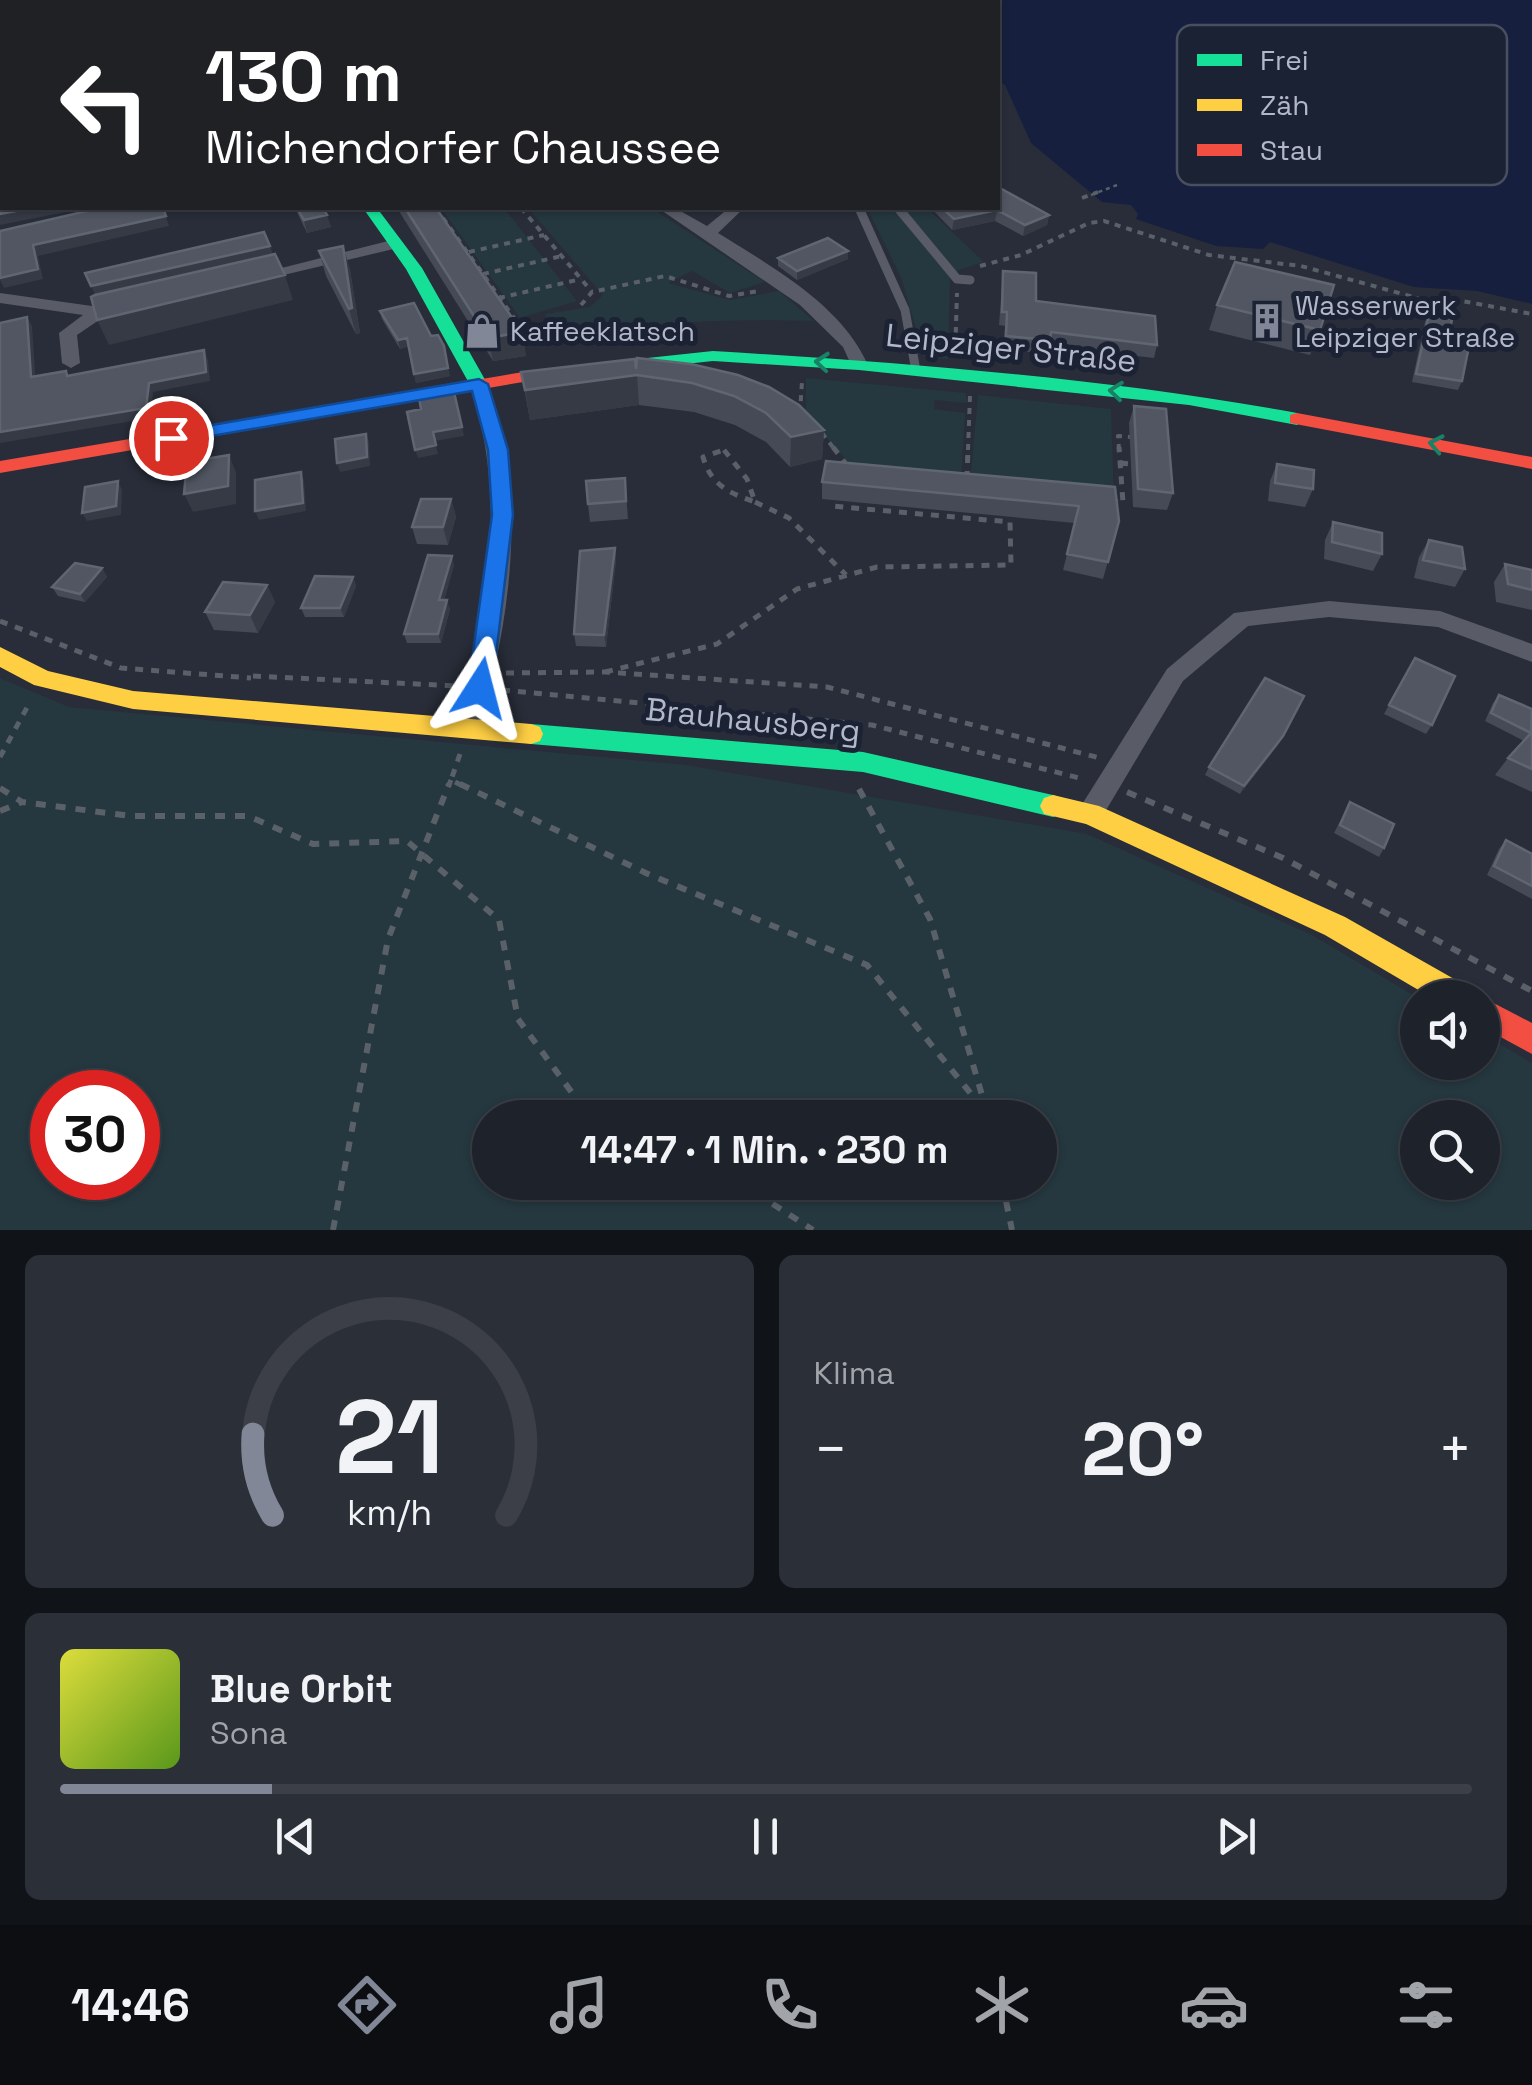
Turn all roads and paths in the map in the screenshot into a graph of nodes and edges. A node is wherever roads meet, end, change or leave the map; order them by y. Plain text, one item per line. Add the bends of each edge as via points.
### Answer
1 (1117, 185) dead end
2 (1082, 198) dead end
3 (371, 210) edge
4 (438, 210) edge
5 (522, 210) edge
6 (669, 210) edge
7 (735, 210) edge
8 (861, 210) edge
9 (900, 210) edge
10 (422, 217) edge
11 (709, 233) junction
12 (544, 235) junction
13 (396, 244) junction
14 (468, 254) junction
15 (562, 256) junction
16 (456, 258) edge
17 (483, 274) junction
18 (581, 279) junction
19 (956, 279) junction
20 (970, 280) dead end
21 (229, 282) edge
22 (786, 286) junction
23 (592, 292) junction
24 (0, 298) edge
25 (500, 299) junction
26 (136, 304) edge
27 (488, 304) edge
28 (581, 306) dead end
29 (99, 312) junction
30 (1532, 314) edge
31 (514, 318) edge
32 (956, 348) dead end
33 (801, 360) junction
34 (71, 363) dead end
35 (859, 365) junction
36 (916, 371) junction
37 (971, 376) junction
38 (479, 384) junction
39 (961, 408) dead end
40 (970, 408) junction
41 (790, 410) edge
42 (802, 413) junction
43 (1131, 437) edge
44 (1120, 463) junction
45 (1532, 463) edge
46 (1131, 464) dead end
47 (0, 467) edge
48 (843, 472) edge
49 (966, 489) edge
50 (1123, 491) junction
51 (1132, 492) dead end
52 (1094, 500) edge
53 (756, 505) junction
54 (832, 506) dead end
55 (846, 575) junction
56 (0, 621) edge
57 (1532, 654) edge
58 (0, 656) edge
59 (605, 672) junction
60 (252, 676) junction
61 (42, 679) junction
62 (482, 681) junction
63 (238, 708) junction
64 (468, 728) junction
65 (0, 757) edge
66 (843, 760) junction
67 (1118, 763) junction
68 (452, 780) junction
69 (0, 788) edge
70 (22, 802) junction
71 (0, 811) edge
72 (1090, 814) junction
73 (422, 854) junction
74 (1429, 980) edge
75 (1500, 1020) edge
76 (1532, 1039) edge
77 (577, 1100) edge
78 (975, 1100) edge
79 (983, 1100) edge
80 (767, 1200) edge
81 (1006, 1200) edge
82 (333, 1230) edge
83 (813, 1230) edge
84 (1012, 1230) edge

1 - 2 path
3 - 13 main road
4 - 10 path
4 - 14 path
5 - 12 path
6 - 11 street
7 - 11 street
8 - 36 lane via 895,282
9 - 19 lane
11 - 22 street
12 - 14 path
12 - 15 path
13 - 21 street
13 - 38 main road
14 - 16 path
14 - 17 path
15 - 17 path
15 - 18 path
17 - 25 path
18 - 23 path
18 - 25 path
19 - 20 lane
19 - 30 path via 1104,221 1226,258 1301,266 1428,300
19 - 32 path
22 - 23 path via 729,296 664,276
22 - 35 street via 838,329 858,351
23 - 28 path
24 - 29 street
25 - 27 path
25 - 31 path
26 - 29 street
29 - 34 street via 68,333
35 -> 33 main road, Leipziger Straße
33 - 38 main road, Leipziger Straße via 702,356
33 - 42 path
35 - 36 main road, Leipziger Straße
36 - 37 main road, Leipziger Straße
37 - 40 path
45 -> 37 main road, Leipziger Straße via 1189,399
38 - 47 main road, Leipziger Straße
38 - 62 street via 502,482
39 - 40 path
40 - 49 path
41 - 42 path
42 - 48 path via 853,476
43 - 44 path via 1118,436
44 - 46 path
44 - 50 path
50 - 51 path
50 - 52 path via 1123,502
53 - 53 path via 735,498 705,470 703,457 724,450 748,479
53 - 55 path via 786,515
54 - 55 path via 1010,522 1011,565 877,567
55 - 59 path via 797,589 717,644
56 - 60 path via 121,668
57 - 67 street via 1440,619 1329,608 1242,619 1175,675
58 - 61 main road, Brauhausberg
59 - 62 path
59 - 67 path via 827,687
60 - 62 path
60 - 63 path
61 - 63 main road, Brauhausberg via 132,700
61 - 65 path
62 - 64 street
63 - 64 main road, Brauhausberg
64 - 66 main road, Brauhausberg
64 - 68 path
66 - 72 main road, Brauhausberg
66 - 79 path via 930,919
67 - 72 street
68 - 73 path
68 - 78 path via 648,874 867,965
69 - 70 path
70 - 71 path
70 - 73 path via 131,816 248,816 313,844 407,841
72 - 74 main road, Brauhausberg via 1335,926
73 - 77 path via 499,920 518,1018
73 - 82 path via 388,939
75 - 76 main road
80 - 83 path
81 - 84 path

